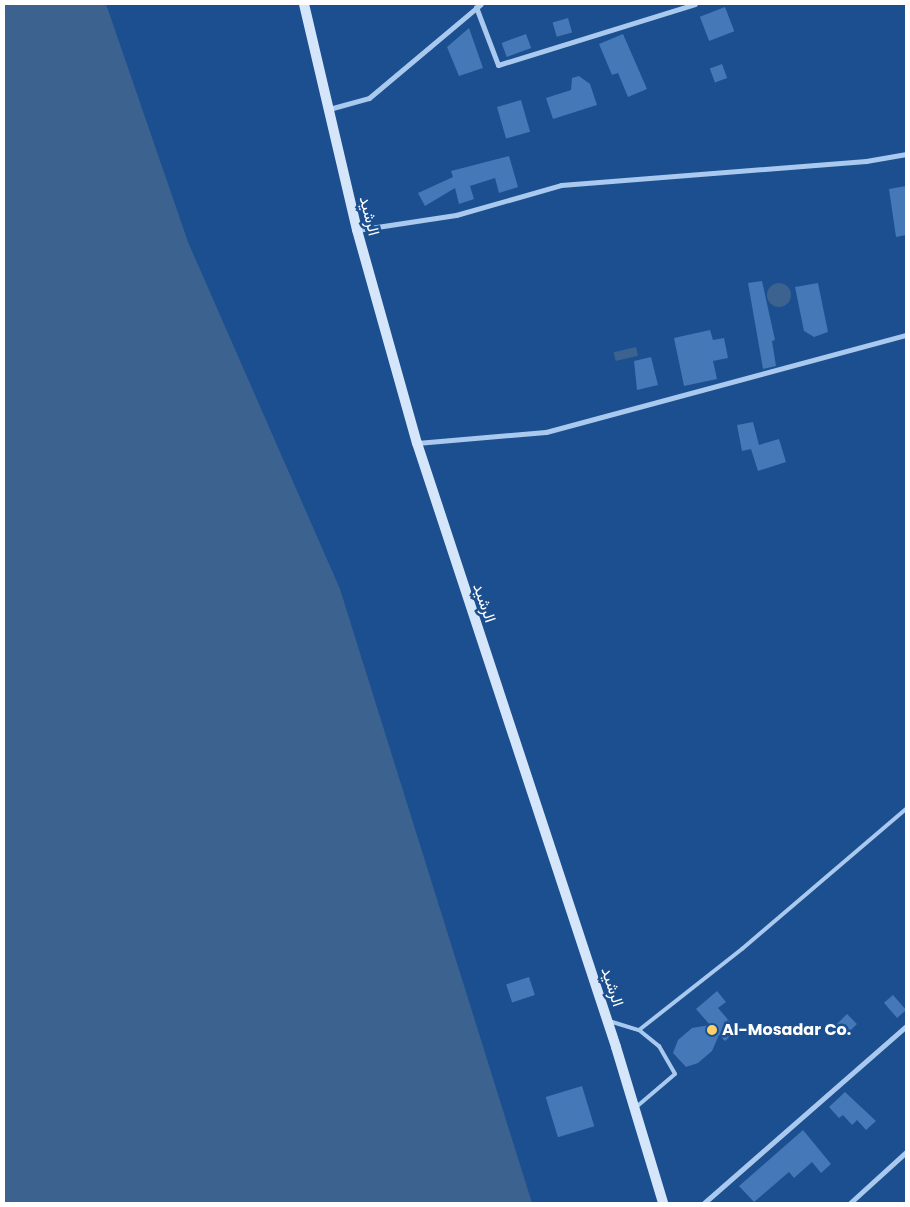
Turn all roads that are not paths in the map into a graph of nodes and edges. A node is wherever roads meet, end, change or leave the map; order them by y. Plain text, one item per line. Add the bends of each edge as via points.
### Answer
1 (304, 4) edge
2 (695, 4) edge
3 (479, 6) edge
4 (328, 109) junction
5 (906, 154) edge
6 (357, 230) junction
7 (906, 335) edge
8 (417, 443) junction
9 (906, 809) edge
10 (607, 1020) junction
11 (906, 1026) edge
12 (639, 1030) junction
13 (634, 1109) junction
14 (906, 1152) edge
15 (663, 1203) edge
16 (704, 1203) edge
17 (850, 1203) edge

1 - 4 main road, الرشيد
2 - 3 street via 498,65
3 - 4 street via 370,98
4 - 6 main road, الرشيد
5 - 6 street via 866,161 561,185 456,215
6 - 8 main road, الرشيد
7 - 8 street via 546,432
8 - 10 main road, الرشيد
9 - 12 lane via 742,948
10 - 12 lane
10 - 13 main road, الرشيد
11 - 16 street
12 - 13 lane via 659,1046 674,1074
13 - 15 main road, الرشيد
14 - 17 street

